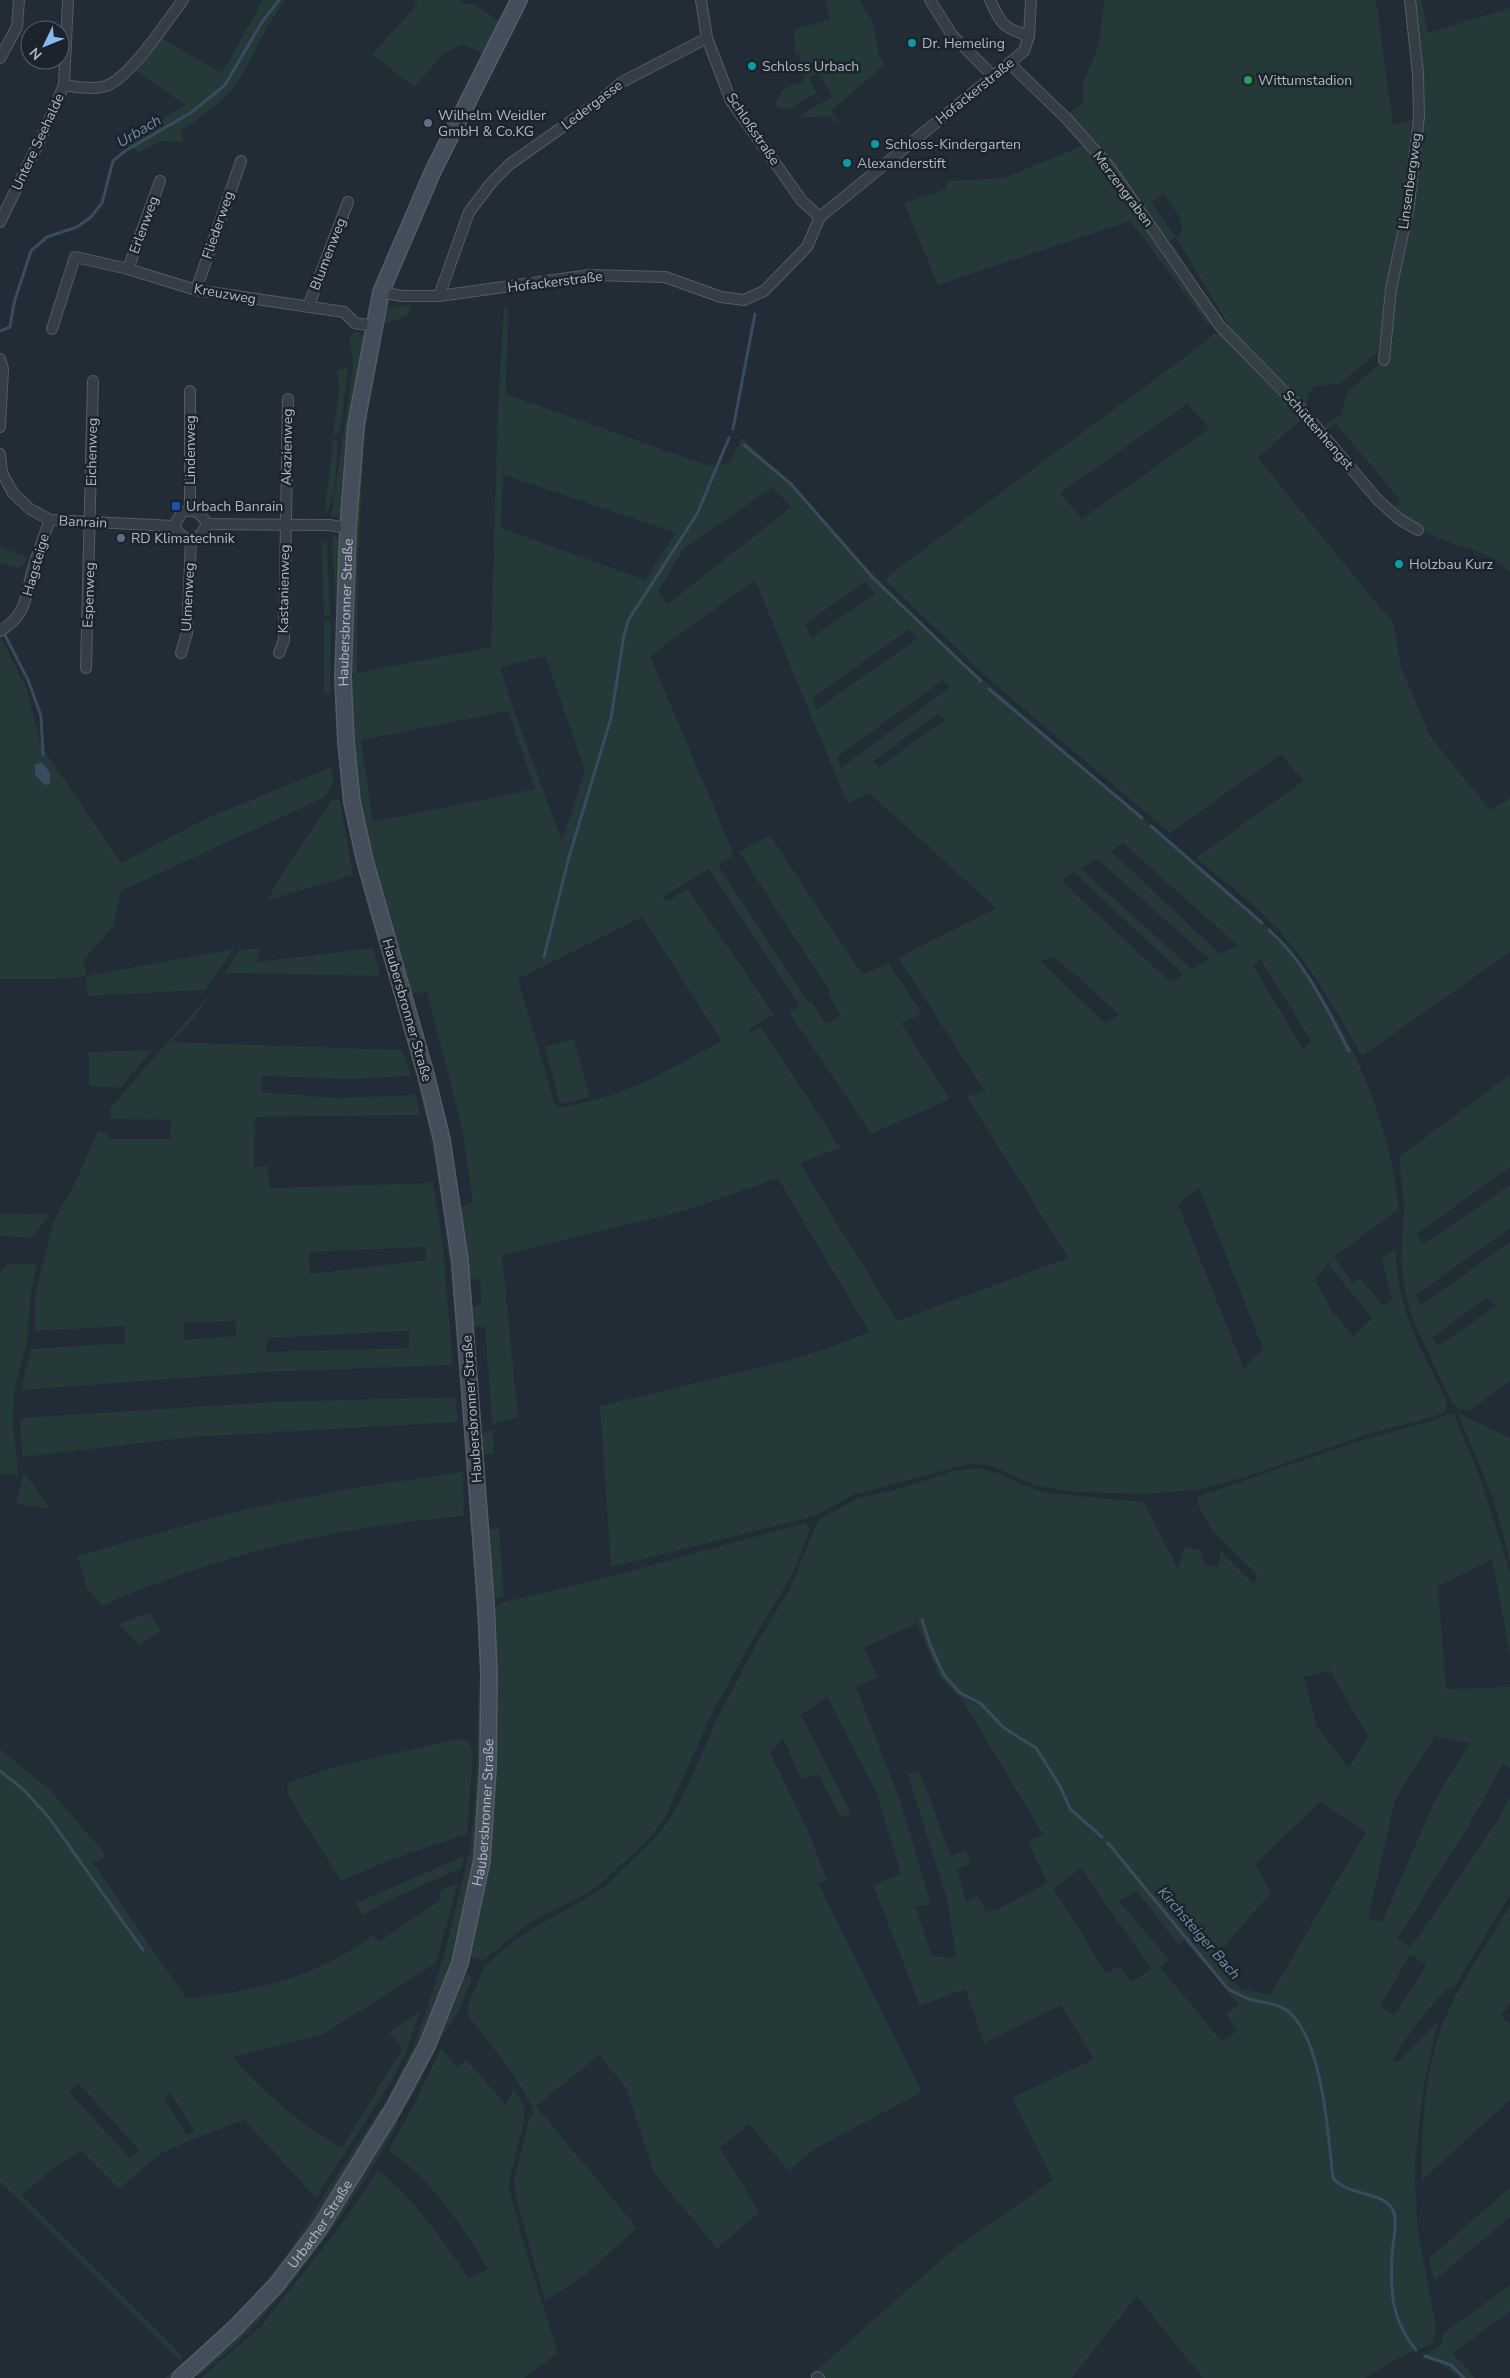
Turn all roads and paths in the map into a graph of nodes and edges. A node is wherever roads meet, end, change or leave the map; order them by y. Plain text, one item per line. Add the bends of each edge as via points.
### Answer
1 (19, 0) edge
2 (68, 0) edge
3 (183, 0) edge
4 (519, 0) edge
5 (701, 0) edge
6 (930, 0) edge
7 (990, 0) edge
8 (1032, 0) edge
9 (1410, 0) edge
10 (1029, 36) junction
11 (707, 38) junction
12 (0, 58) edge
13 (1010, 64) junction
14 (993, 76) junction
15 (64, 85) junction
16 (241, 161) dead end
17 (160, 181) dead end
18 (348, 202) dead end
19 (820, 217) junction
20 (0, 222) edge
21 (128, 269) junction
22 (196, 290) junction
23 (381, 292) junction
24 (439, 296) junction
25 (308, 307) junction
26 (374, 326) junction
27 (1220, 326) joint
28 (52, 329) dead end
29 (0, 359) edge
30 (1384, 360) dead end
31 (93, 381) dead end
32 (190, 391) dead end
33 (288, 400) dead end
34 (0, 427) edge
35 (0, 454) edge
36 (190, 510) junction
37 (50, 520) junction
38 (91, 522) junction
39 (207, 524) junction
40 (286, 524) junction
41 (174, 526) junction
42 (348, 528) junction
43 (1418, 530) dead end
44 (191, 540) junction
45 (0, 631) edge
46 (279, 653) dead end
47 (181, 654) dead end
48 (86, 668) dead end
49 (427, 2046) joint
50 (180, 2378) edge

1 - 12 street via 16,27
2 - 15 street, Untere Seehalde
3 - 15 street via 123,76 105,86
4 - 23 street, Haubersbronner Straße via 433,171
5 - 11 street, Schloßstraße
6 - 14 street via 952,35
7 - 10 street via 1001,23 1010,30
8 - 10 street, Hofackerstraße
9 - 30 street, Linsenbergweg via 1419,116 1409,205 1390,289
10 - 13 street, Hofackerstraße via 1024,51
11 - 19 street, Schloßstraße via 731,101 802,201
11 - 24 street, Ledergasse via 622,82 510,164 469,212
13 - 14 street, Hofackerstraße
13 - 27 street, Merzengraben via 1066,118 1108,165
14 - 19 street, Hofackerstraße
15 - 20 street, Untere Seehalde
16 - 22 street, Fliederweg
17 - 21 street, Erlenweg
18 - 25 street, Blumenweg
19 - 24 street, Hofackerstraße via 806,247 764,291 744,300 721,296 665,277 590,275
21 - 22 street, Kreuzweg
21 - 28 street, Kreuzweg via 75,257
22 - 25 street, Kreuzweg
23 - 24 street, Hofackerstraße via 402,296
23 - 26 street, Haubersbronner Straße
25 - 26 street, Kreuzweg via 344,312 355,323
26 - 42 street, Haubersbronner Straße via 356,425
27 - 43 street, Schüttenhengst via 1302,410 1377,499
29 - 34 street
31 - 38 street, Eichenweg
32 - 36 street, Lindenweg
33 - 40 street, Akazienweg
35 - 37 street, Banrain via 2,473 13,492 30,510
36 - 39 street via 197,512
36 - 41 street via 182,512
37 - 38 street, Banrain
37 - 45 street, Hagsteige via 31,574 25,604 14,622
38 - 41 street, Banrain
38 - 48 street, Espenweg
39 - 40 street
39 - 44 street via 198,537
40 - 42 street
40 - 46 street, Kastanienweg via 284,640
41 - 44 street via 184,538
42 - 49 street, Haubersbronner Straße via 343,678 352,802 365,861 442,1140 460,1261 486,1604 488,1767 482,1860 460,1963
44 - 47 street, Ulmenweg via 188,633
49 - 50 street, Urbacher Straße via 394,2109 319,2228 278,2283

